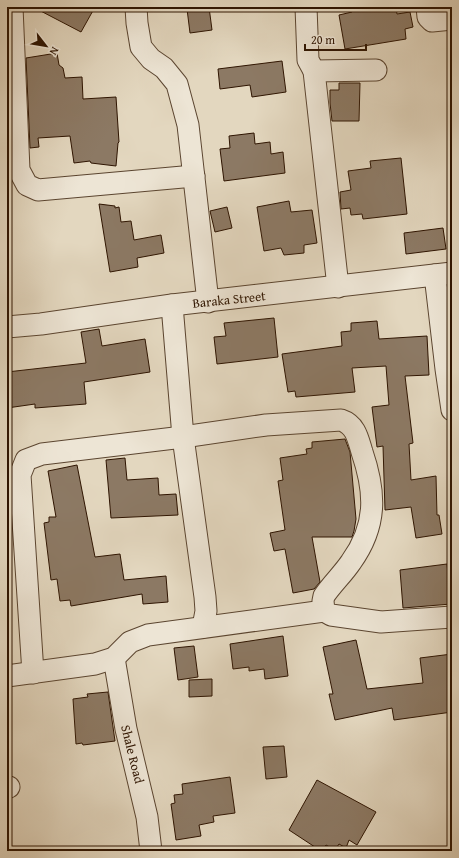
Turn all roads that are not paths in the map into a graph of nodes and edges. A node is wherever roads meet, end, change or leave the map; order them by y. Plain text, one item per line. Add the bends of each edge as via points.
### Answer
1 (12, 7) edge
2 (136, 7) edge
3 (306, 7) edge
4 (428, 7) edge
5 (452, 19) edge
6 (11, 65) edge
7 (376, 70) dead end
8 (314, 71) junction
9 (194, 176) junction
10 (444, 274) edge
11 (338, 287) junction
12 (208, 302) junction
13 (172, 305) junction
14 (7, 327) edge
15 (452, 410) edge
16 (183, 437) junction
17 (324, 611) junction
18 (452, 617) edge
19 (203, 627) junction
20 (114, 658) junction
21 (33, 673) junction
22 (7, 676) edge
23 (151, 851) edge

1 - 6 street
2 - 9 street via 141,47 151,59 164,68 176,84 188,125
3 - 8 street via 308,60
4 - 5 street via 428,17 432,21
6 - 9 street via 19,170 27,185 38,190
7 - 8 street
8 - 11 street
9 - 12 street
10 - 11 street, Baraka Street
10 - 15 street via 446,369
11 - 12 street, Baraka Street
12 - 13 street, Baraka Street
13 - 14 street, Baraka Street
13 - 16 street
16 - 17 street via 266,425 341,420 354,429 371,481 372,510 369,530 362,546 324,596
16 - 19 street via 205,597
16 - 21 street via 42,454 26,460 20,475
17 - 18 street via 331,615 381,622
17 - 19 street
19 - 20 street via 148,635 130,642
20 - 21 street via 95,664
20 - 23 street, Shale Road via 126,729 148,816
21 - 22 street

